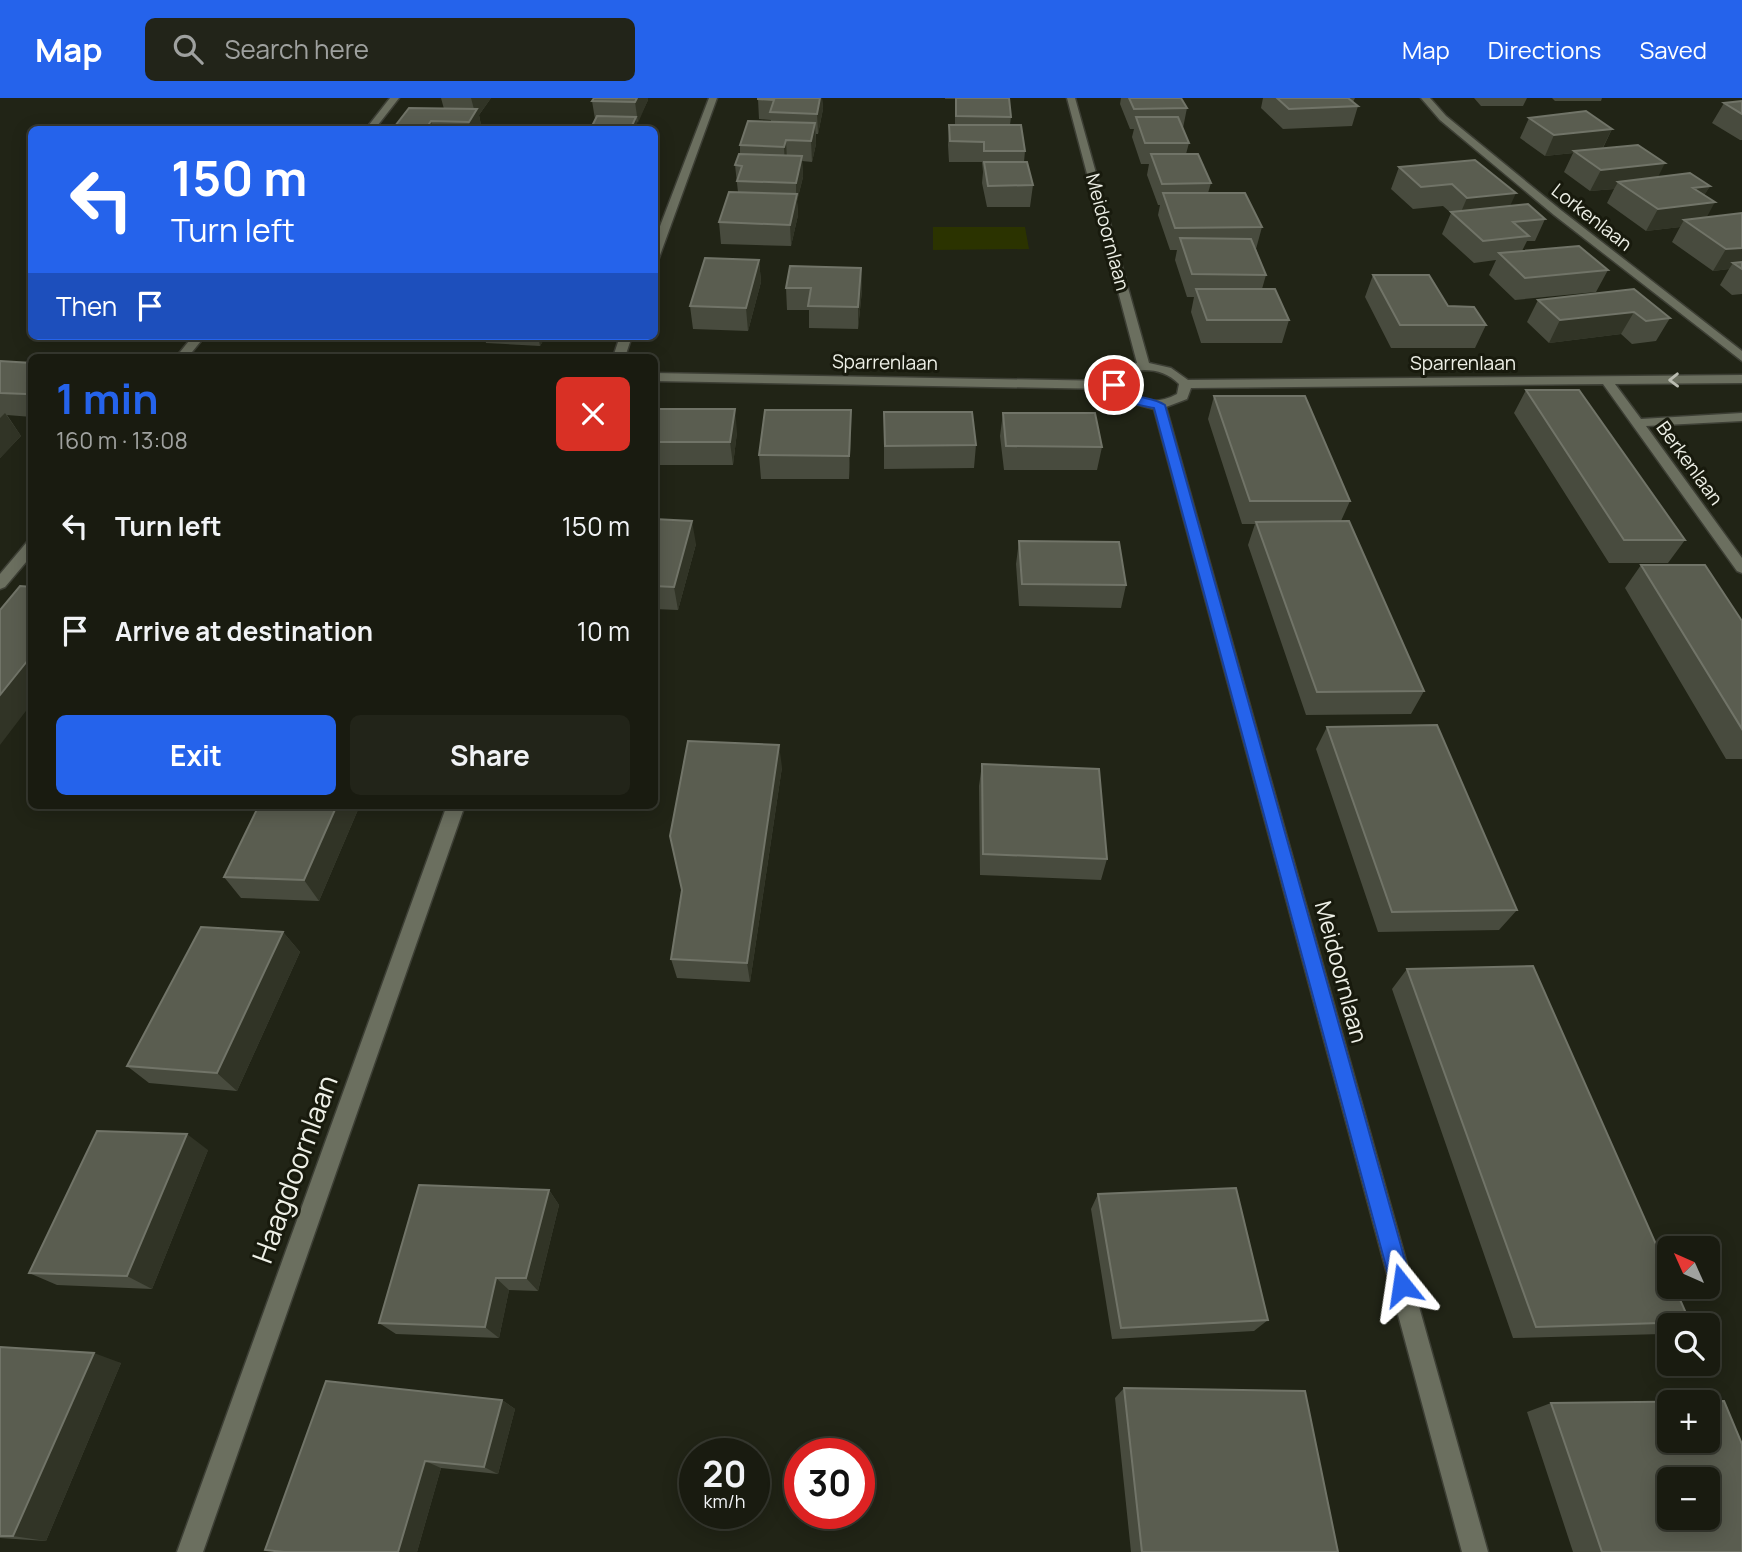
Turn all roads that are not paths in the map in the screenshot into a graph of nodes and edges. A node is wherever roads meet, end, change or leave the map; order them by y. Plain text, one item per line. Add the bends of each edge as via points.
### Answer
1 (395, 98) edge
2 (713, 98) edge
3 (1071, 98) edge
4 (1425, 98) edge
5 (372, 126) edge
6 (658, 247) edge
7 (196, 340) edge
8 (184, 354) edge
9 (1742, 357) edge
10 (1144, 366) junction
11 (658, 377) edge
12 (1742, 379) edge
13 (1606, 381) junction
14 (1185, 384) junction
15 (1114, 385) junction
16 (1159, 405) junction
17 (1742, 417) edge
18 (1638, 423) junction
19 (28, 550) edge
20 (1742, 568) edge
21 (0, 584) edge
22 (455, 809) edge
23 (190, 1552) edge
24 (1475, 1552) edge

1 - 5 street
2 - 6 street
3 - 10 street, Meidoornlaan
4 - 9 street, Lorkenlaan via 1558,214
7 - 8 street
10 - 14 street via 1172,372
10 - 15 street via 1122,371
11 - 15 street, Sparrenlaan
12 -> 13 street, Sparrenlaan
13 - 14 street, Sparrenlaan
13 - 18 street, Berkenlaan
14 - 16 street via 1183,396
15 - 16 street via 1129,400
16 - 24 street, Meidoornlaan
17 - 18 street
18 - 20 street, Berkenlaan
19 - 21 street
22 - 23 street, Haagdoornlaan

